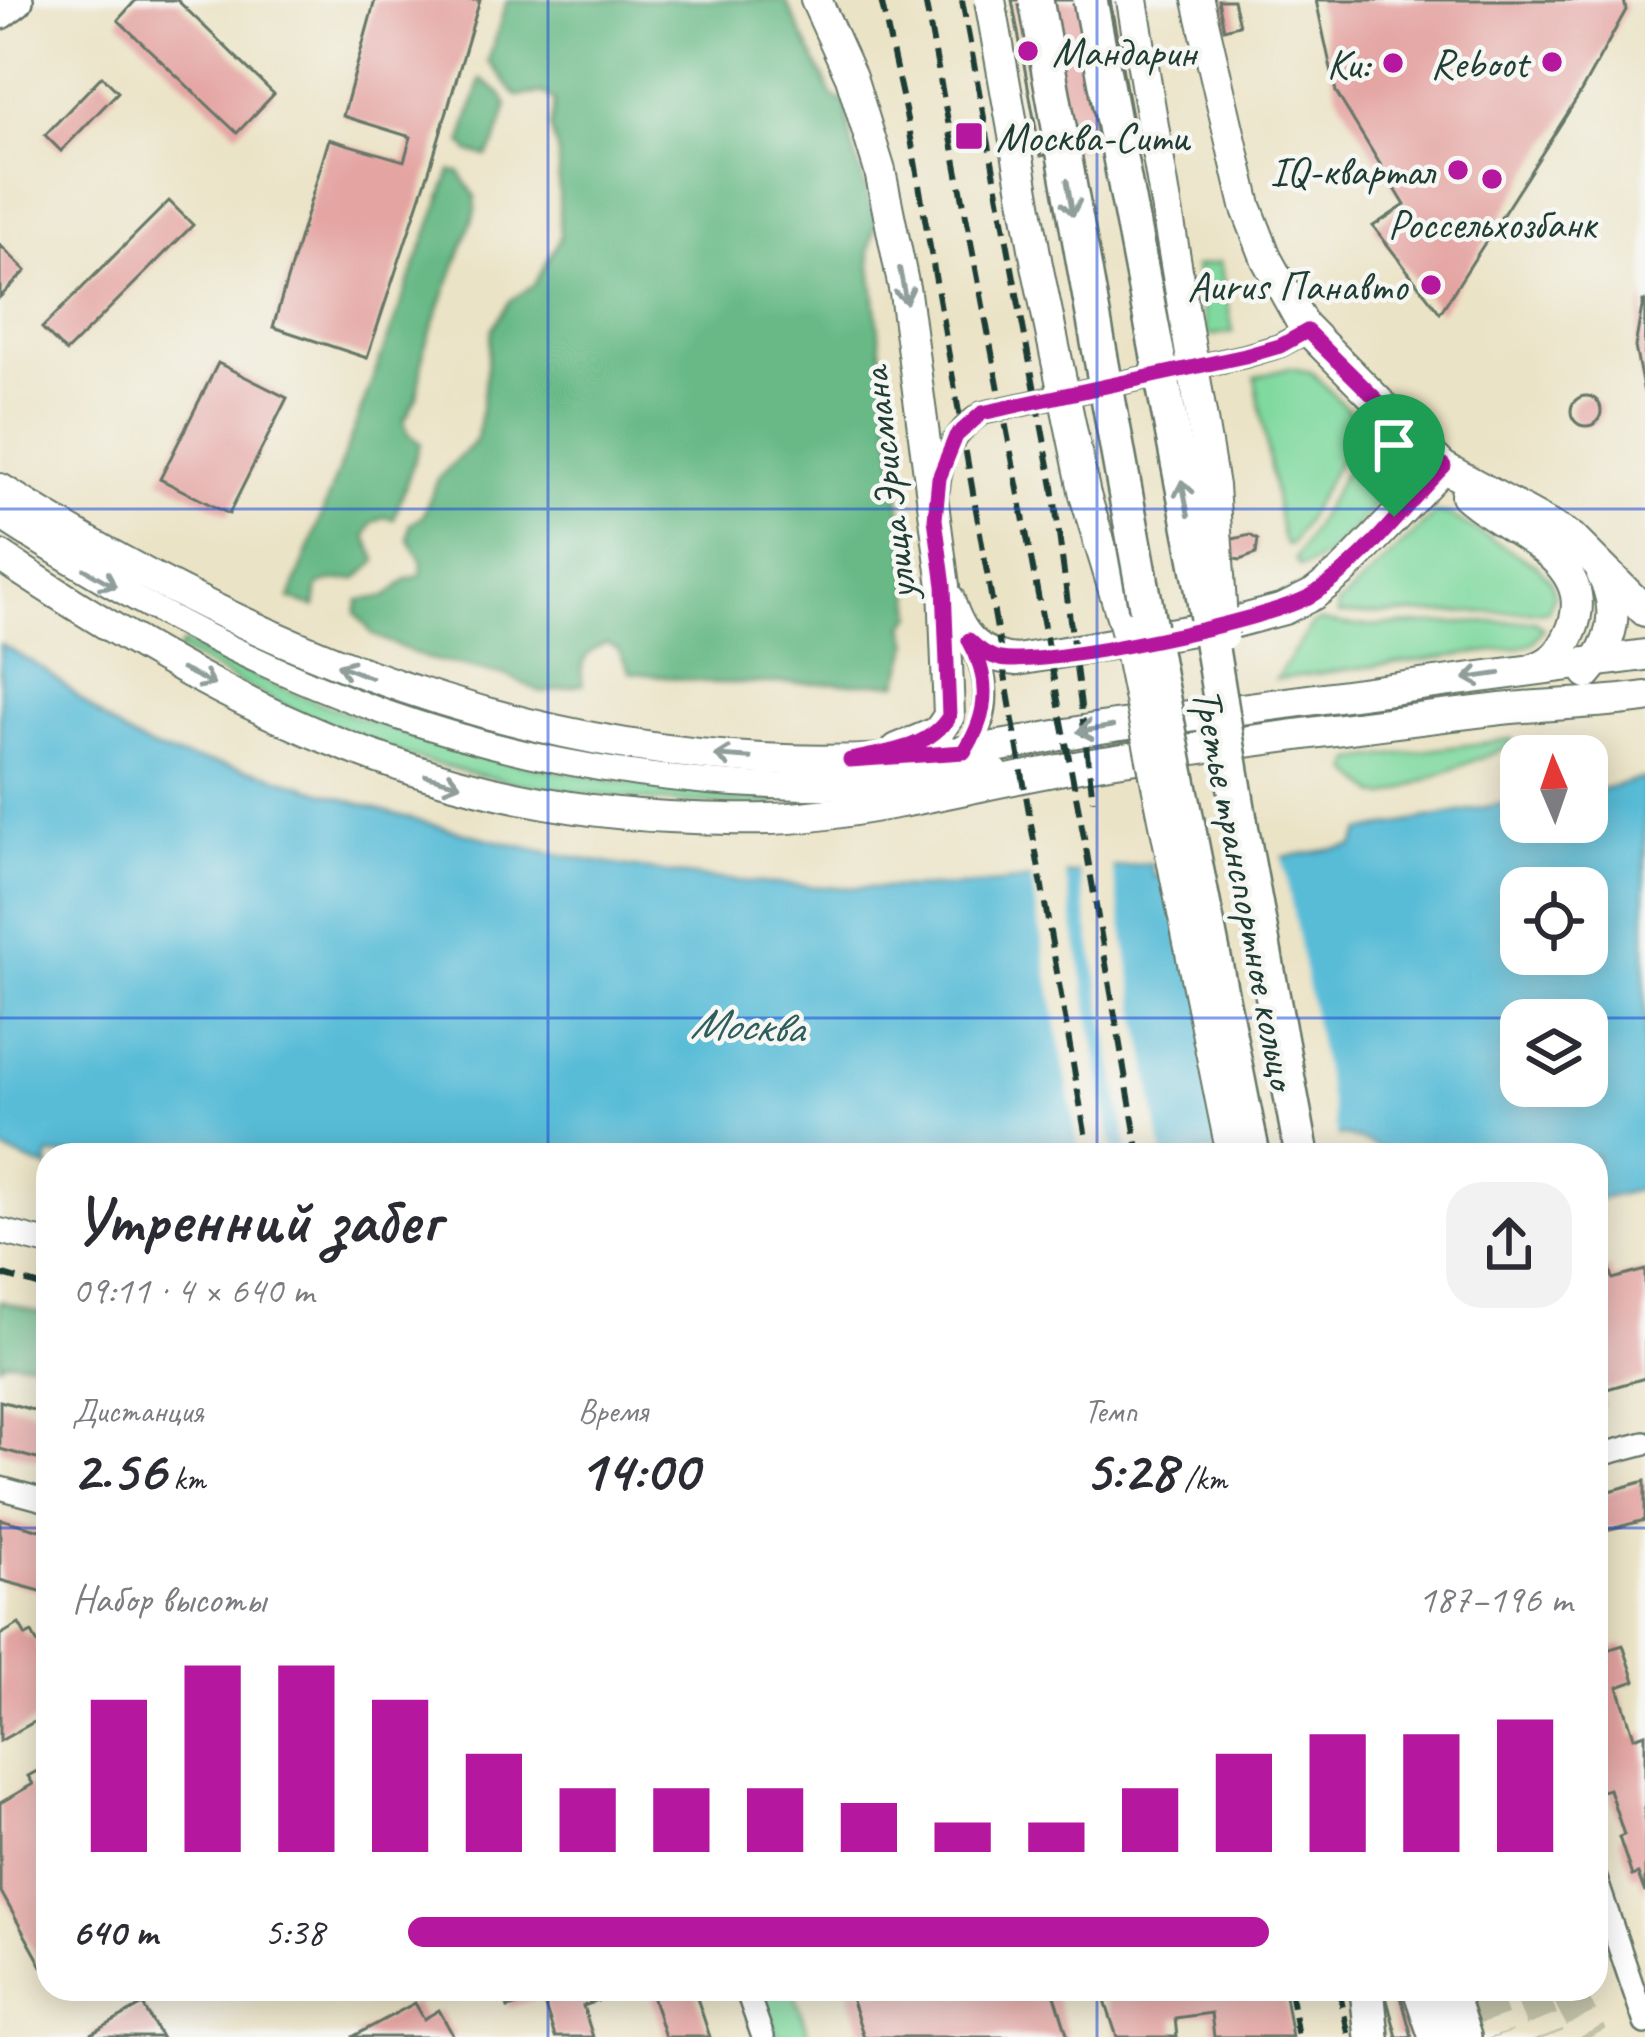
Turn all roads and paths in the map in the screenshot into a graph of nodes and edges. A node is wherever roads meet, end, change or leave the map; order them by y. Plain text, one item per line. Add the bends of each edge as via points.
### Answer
1 (16, 0) edge
2 (816, 0) edge
3 (841, 0) edge
4 (991, 0) edge
5 (1036, 0) edge
6 (1090, 0) edge
7 (1132, 0) edge
8 (1198, 0) edge
9 (0, 13) edge
10 (880, 171) junction
11 (1307, 331) junction
12 (1444, 466) junction
13 (0, 489) edge
14 (0, 517) edge
15 (935, 519) junction
16 (1585, 549) junction
17 (13, 565) edge
18 (944, 586) junction
19 (1645, 611) edge
20 (969, 640) junction
21 (1645, 655) edge
22 (1598, 661) junction
23 (1531, 669) junction
24 (1645, 697) edge
25 (1507, 708) junction
26 (964, 752) junction
27 (850, 760) junction
28 (1118, 760) junction
29 (921, 777) junction
30 (1240, 820) junction
31 (1230, 1143) edge
32 (1251, 1143) edge
33 (1301, 1143) edge
34 (0, 1231) edge
35 (36, 1240) edge
36 (1645, 1443) edge
37 (1608, 1453) edge
38 (0, 1487) edge
39 (36, 1498) edge
40 (1608, 1915) edge
41 (750, 2001) edge
42 (1368, 2001) edge
43 (1424, 2001) edge
44 (1452, 2001) edge
45 (1645, 2024) edge
46 (763, 2037) edge
47 (1372, 2037) edge
48 (1436, 2037) edge
49 (1465, 2037) edge

1 - 9 main road
2 - 10 main road, улица Эрисмана
3 - 10 main road via 866,82
4 - 31 main road, bridge via 1036,265 1085,495 1125,626
5 -> 32 main road, Третье транспортное кольцо, bridge
30 -> 6 main road, Третье транспортное кольцо, bridge
7 - 30 main road, bridge via 1213,486
8 - 11 main road via 1246,206
10 -> 15 main road, улица Эрисмана
11 - 12 main road
11 - 15 street via 1245,356 982,413 945,454
12 - 16 main road
12 - 20 main road via 1343,571 1284,609 1038,659 995,658
12 - 23 main road via 1486,514 1553,555 1576,586 1577,613 1564,645
27 -> 13 main road via 679,753 601,741 406,691 210,609
14 -> 29 street via 191,632 412,724 669,778 808,787
15 - 18 main road, улица Эрисмана
16 - 19 main road
16 - 22 main road via 1606,581 1613,620
17 -> 28 main road via 178,667 294,724 426,776 523,802 665,817 807,817
18 - 20 main road
18 - 27 main road, улица Эрисмана via 949,716 924,740
20 - 26 street via 986,689 981,724
21 - 22 main road
22 - 23 main road
22 - 25 main road via 1571,686
23 -> 26 main road
24 - 25 main road
25 - 28 main road
26 - 27 main road
26 - 29 street
28 - 29 street
30 - 33 main road, Третье транспортное кольцо
34 - 35 street
36 - 37 street
38 - 39 street
40 - 45 street
41 - 46 street
42 - 47 main road
43 - 48 main road
44 - 49 main road

